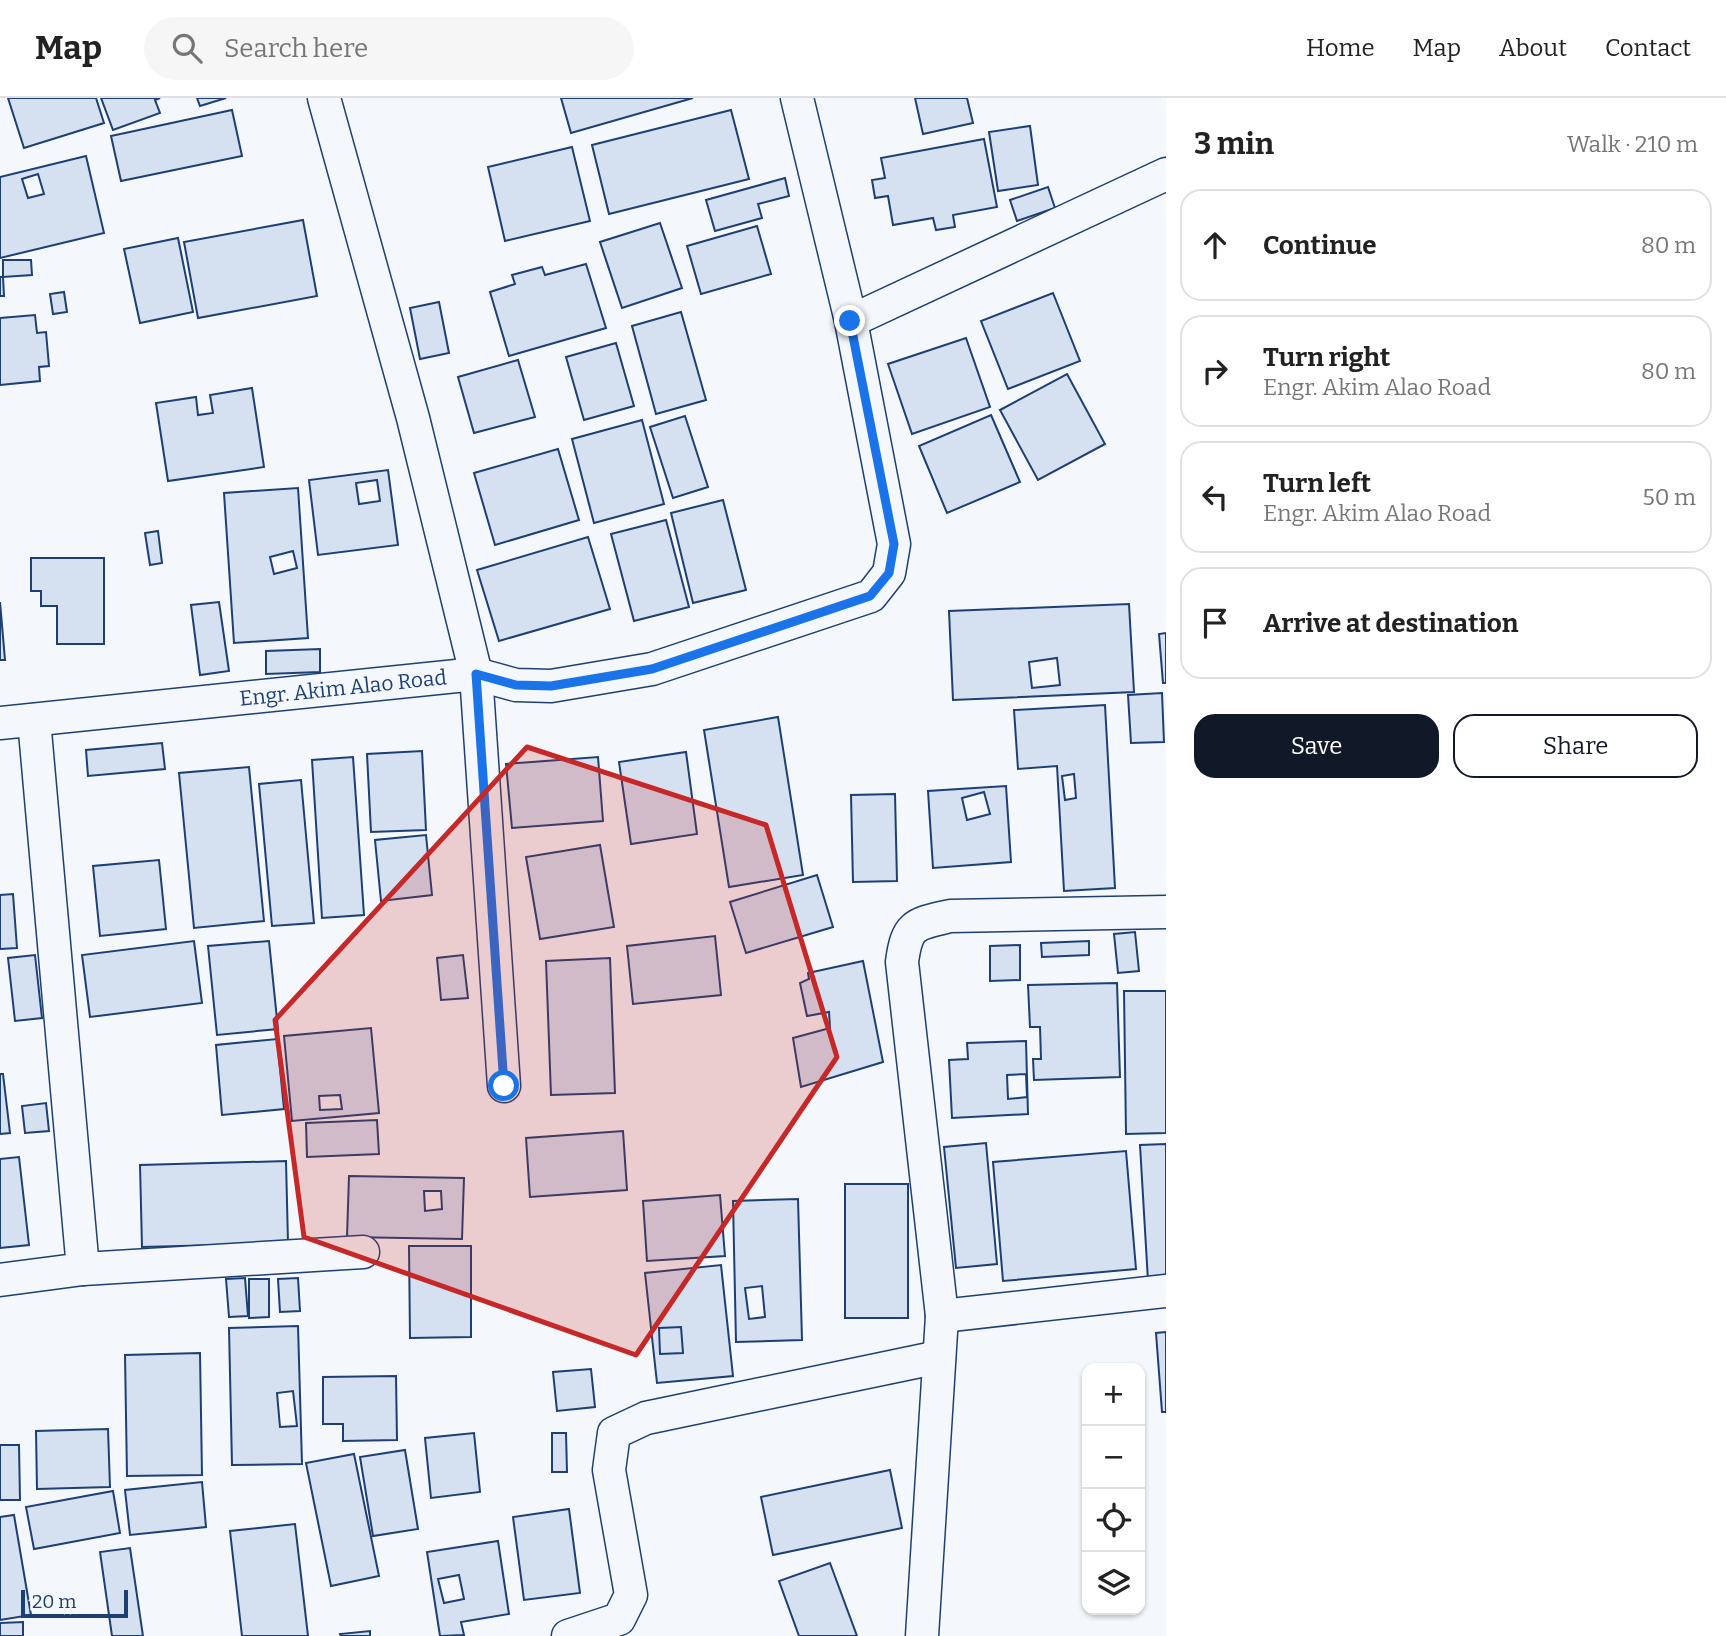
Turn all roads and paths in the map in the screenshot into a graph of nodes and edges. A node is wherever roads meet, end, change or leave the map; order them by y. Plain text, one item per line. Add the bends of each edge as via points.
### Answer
1 (324, 98) edge
2 (797, 98) edge
3 (1166, 174) edge
4 (850, 321) junction
5 (476, 674) junction
6 (34, 720) junction
7 (0, 723) edge
8 (1166, 912) edge
9 (504, 1086) dead end
10 (363, 1252) dead end
11 (83, 1269) junction
12 (0, 1280) edge
13 (1166, 1291) edge
14 (942, 1316) junction
15 (939, 1357) junction
16 (568, 1636) edge
17 (922, 1636) edge

1 - 5 street via 413,418
2 - 4 street, Engr. Akim Alao Road
3 - 4 street
4 - 5 street, Engr. Akim Alao Road via 894,544 889,573 870,596 652,669 551,686 516,685
5 - 6 street, Engr. Akim Alao Road
5 - 9 street
6 - 7 street, Engr. Akim Alao Road
6 - 11 street
8 - 14 street via 950,916 919,923 906,935 902,962
10 - 11 street
11 - 12 street
13 - 14 street
14 - 15 street
15 - 16 street via 646,1418 614,1433 609,1470 631,1595 619,1619
15 - 17 street

